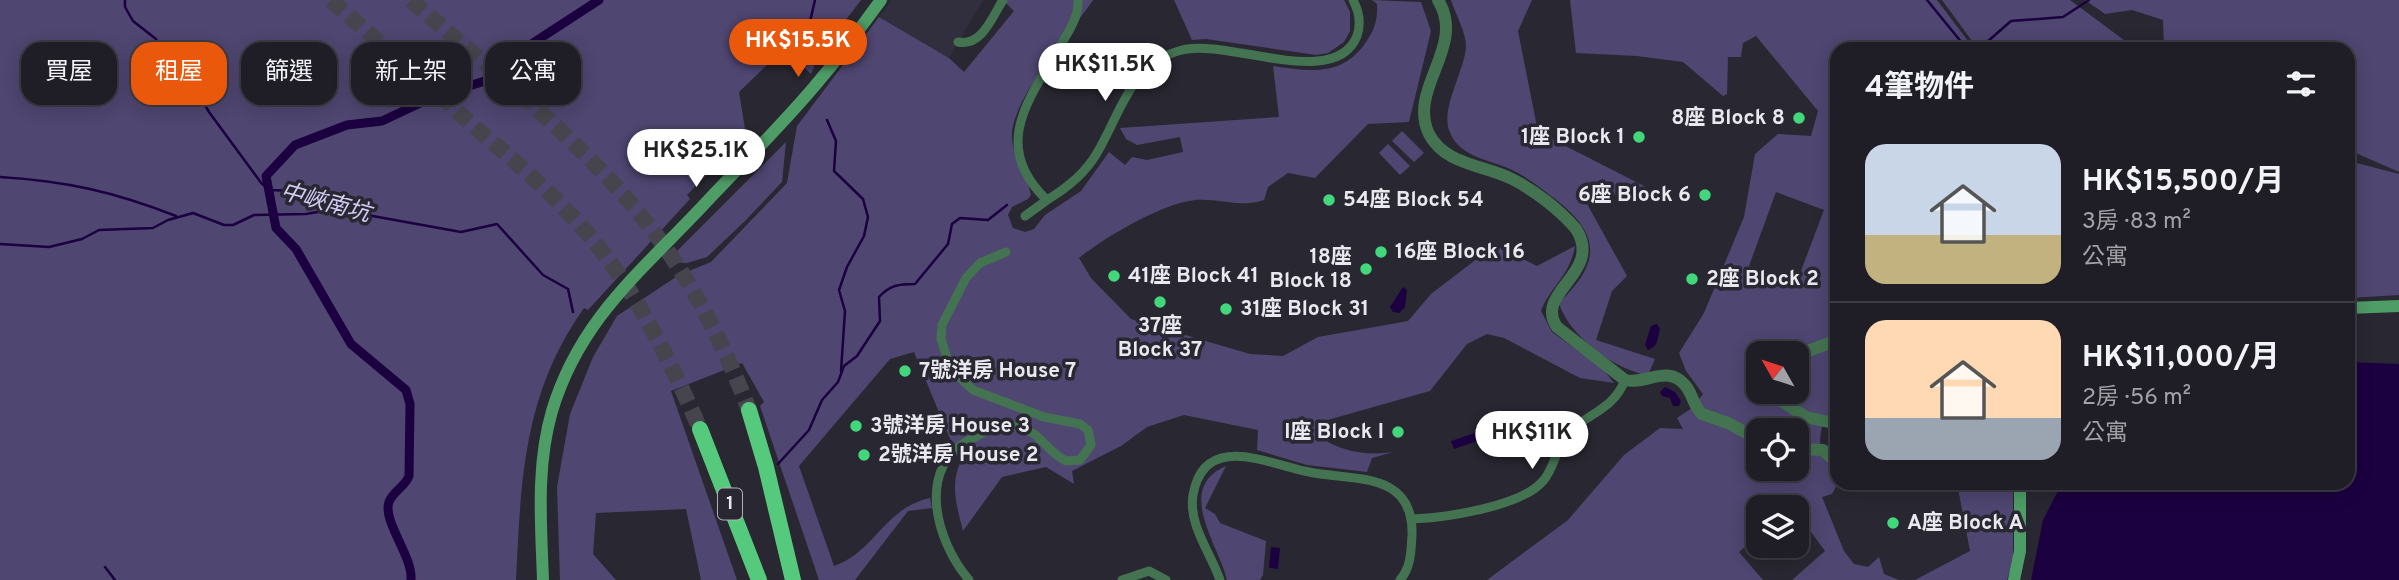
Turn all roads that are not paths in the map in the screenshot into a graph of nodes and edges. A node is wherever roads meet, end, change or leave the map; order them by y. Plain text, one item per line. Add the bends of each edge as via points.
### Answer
1 (881, 0) edge
2 (1003, 0) edge
3 (1078, 0) edge
4 (1353, 0) edge
5 (1437, 0) edge
6 (958, 42) dead end
7 (1047, 200) junction
8 (1025, 216) dead end
9 (1006, 252) dead end
10 (2399, 306) edge
11 (2355, 308) edge
12 (1830, 343) edge
13 (1810, 350) edge
14 (1625, 380) junction
15 (1786, 404) edge
16 (749, 410) tunnel mouth
17 (1830, 422) edge
18 (700, 429) tunnel mouth
19 (1746, 433) edge
20 (1809, 449) edge
21 (1830, 457) edge
22 (2020, 490) edge
23 (1411, 519) junction
24 (543, 580) edge
25 (759, 580) edge
26 (793, 580) edge
27 (969, 580) edge
28 (1122, 580) edge
29 (1166, 580) edge
30 (1220, 580) edge
31 (1400, 580) edge
32 (2014, 580) edge

1 - 24 main road via 822,78 660,253 615,295 584,338 561,387 545,439 540,492
2 - 6 street via 976,39
3 - 7 street via 1076,17 1025,107 1017,133 1023,168
4 - 7 street via 1359,17 1357,36 1346,52 1329,61 1207,47 1179,50 1154,63 1127,92 1090,164
5 - 14 street via 1448,32 1425,100 1430,135 1450,156 1523,185 1576,229 1582,257 1553,302 1552,319 1560,331
7 - 8 street
9 - 27 street via 980,263 966,278 942,325 947,358 973,390 1044,417 1080,424 1088,430 1091,445 1080,460 1066,461 1034,433 1004,425 952,450 934,497 946,542
10 - 11 main road
12 - 13 street
14 - 19 street via 1661,375 1676,378 1689,389 1702,414
14 - 23 street via 1611,403 1569,433 1536,488 1463,515
15 - 17 street via 1806,417
16 - 26 highway, 1
18 - 25 highway, 1
20 - 21 street via 1823,450
22 - 32 main road via 2020,551
23 - 30 street via 1399,496 1371,479 1315,473 1249,455 1228,456 1203,472 1193,497 1199,533
23 - 31 street via 1409,569
28 - 29 street via 1149,571

